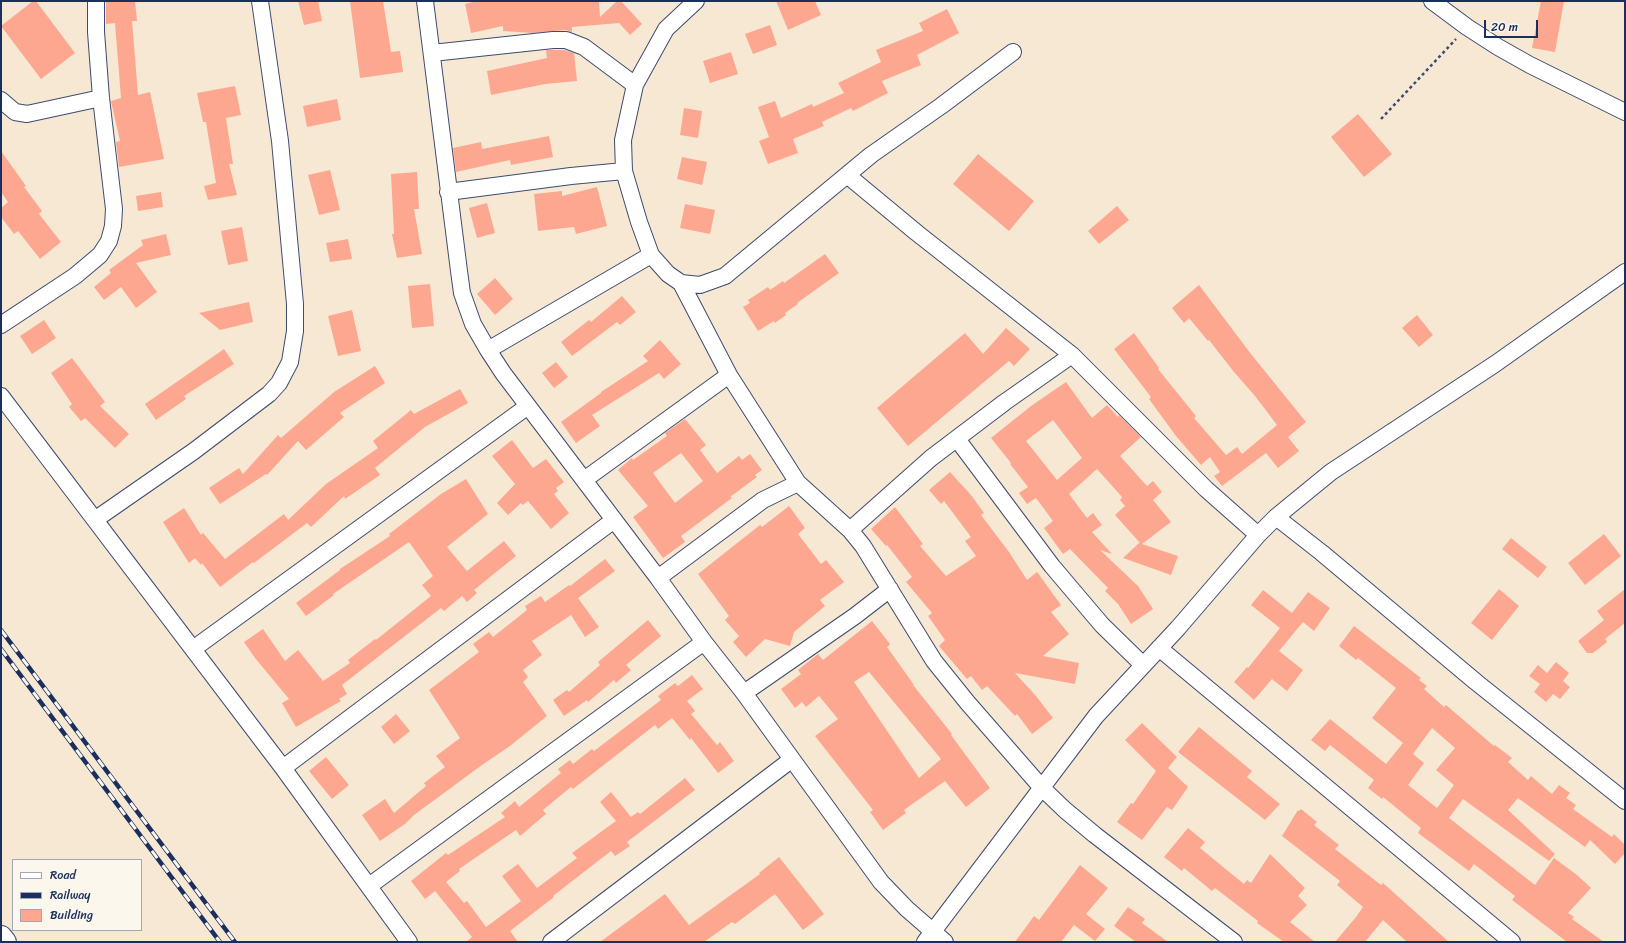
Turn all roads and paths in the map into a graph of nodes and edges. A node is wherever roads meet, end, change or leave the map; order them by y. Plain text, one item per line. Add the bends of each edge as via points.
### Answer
1 (96, 1) edge
2 (260, 1) edge
3 (425, 1) edge
4 (696, 1) edge
5 (1432, 1) edge
6 (1467, 27) junction
7 (1013, 52) dead end
8 (432, 53) junction
9 (635, 85) junction
10 (102, 98) junction
11 (1, 100) edge
12 (1625, 112) edge
13 (1381, 119) dead end
14 (624, 171) junction
15 (847, 175) junction
16 (448, 192) junction
17 (651, 255) junction
18 (1625, 272) edge
19 (681, 282) junction
20 (1, 325) edge
21 (488, 350) junction
22 (1072, 355) junction
23 (729, 375) junction
24 (1, 396) edge
25 (528, 406) junction
26 (957, 439) junction
27 (584, 480) junction
28 (798, 483) junction
29 (1276, 517) junction
30 (96, 519) junction
31 (614, 520) junction
32 (850, 530) junction
33 (1258, 536) junction
34 (658, 578) junction
35 (890, 589) junction
36 (704, 642) junction
37 (193, 648) junction
38 (1159, 648) junction
39 (1143, 665) junction
40 (744, 692) junction
41 (791, 760) junction
42 (283, 768) junction
43 (1042, 788) junction
44 (1625, 801) edge
45 (369, 886) junction
46 (1, 937) edge
47 (934, 939) edge
48 (5, 942) edge
49 (409, 942) edge
50 (552, 942) edge
51 (1234, 942) edge
52 (1512, 942) edge

1 - 10 street
2 - 30 street via 280,142 295,304 295,331 290,362 269,394 194,451
3 - 8 street
4 - 9 street via 666,29
5 - 6 street
6 - 12 street via 1530,65
6 - 13 path
7 - 15 street
8 - 9 street via 566,40 584,47
8 - 16 street
9 - 14 street via 623,140
10 - 11 street via 26,114 15,112
10 - 20 street via 114,209 109,241 100,255 76,276
14 - 16 street
14 - 17 street
15 - 19 street via 725,276 700,285
15 - 22 street
16 - 21 street via 462,293
17 - 19 street via 668,274
17 - 21 street
18 - 29 street via 1495,364 1331,472
19 - 23 street
21 - 25 street
22 - 26 street
22 - 33 street via 1206,489
23 - 27 street
23 - 28 street
24 - 30 street
25 - 27 street
25 - 37 street
26 - 32 street via 931,458
26 - 39 street via 1052,566 1102,625
27 - 31 street
28 - 32 street
28 - 34 street via 763,500
29 - 33 street
29 - 44 street
30 - 37 street
31 - 34 street
31 - 42 street
32 - 35 street
33 - 38 street
34 - 36 street
35 - 40 street
35 - 43 street via 934,661
36 - 40 street
36 - 45 street
37 - 42 street
38 - 39 street
38 - 52 street
39 - 43 street via 1096,716
40 - 41 street
41 - 47 street via 881,882
41 - 50 street
42 - 45 street
43 - 47 street
43 - 51 street via 1095,835
45 - 49 street
46 - 48 highway

